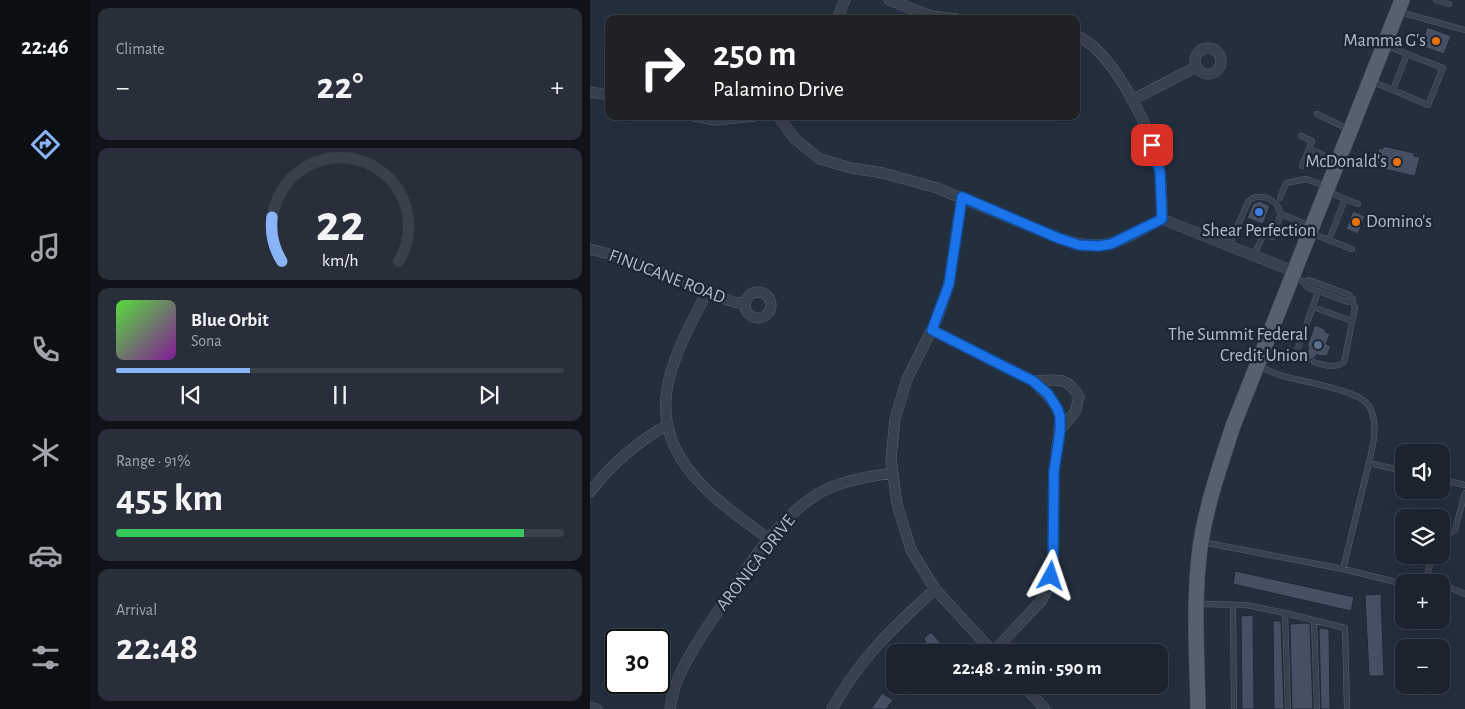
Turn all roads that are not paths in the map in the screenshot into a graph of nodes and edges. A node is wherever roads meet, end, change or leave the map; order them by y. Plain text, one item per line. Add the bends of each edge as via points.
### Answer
1 (845, 0) edge
2 (889, 0) edge
3 (1436, 0) edge
4 (1449, 4) dead end
5 (1400, 6) edge
6 (839, 15) edge
7 (928, 15) edge
8 (1465, 30) edge
9 (1080, 38) edge
10 (1385, 44) junction
11 (1407, 54) junction
12 (1196, 67) dead end
13 (1370, 81) junction
14 (1393, 90) junction
15 (590, 92) edge
16 (605, 94) edge
17 (1132, 100) junction
18 (1317, 114) dead end
19 (781, 120) edge
20 (1351, 130) junction
21 (1301, 136) dead end
22 (1309, 149) junction
23 (1339, 161) junction
24 (1302, 166) dead end
25 (1327, 189) junction
26 (962, 197) junction
27 (1280, 198) dead end
28 (1345, 199) junction
29 (1358, 204) dead end
30 (1281, 214) junction
31 (1162, 219) junction
32 (1311, 230) junction
33 (1329, 240) junction
34 (1229, 246) junction
35 (1352, 248) dead end
36 (590, 249) edge
37 (1254, 256) junction
38 (1297, 277) junction
39 (707, 292) junction
40 (1318, 292) junction
41 (1353, 299) junction
42 (744, 304) dead end
43 (1313, 307) junction
44 (1352, 321) junction
45 (932, 330) junction
46 (1305, 358) dead end
47 (1314, 362) dead end
48 (1258, 366) junction
49 (1033, 381) junction
50 (667, 425) junction
51 (1060, 431) junction
52 (1369, 463) junction
53 (1395, 469) edge
54 (892, 473) junction
55 (1450, 481) edge
56 (1465, 485) edge
57 (590, 492) edge
58 (1465, 493) edge
59 (1450, 533) edge
60 (770, 539) junction
61 (1201, 542) junction
62 (1343, 569) junction
63 (1395, 582) edge
64 (1450, 588) edge
65 (935, 589) junction
66 (1465, 594) edge
67 (1197, 604) junction
68 (1232, 605) junction
69 (1285, 613) junction
70 (1314, 620) junction
71 (986, 644) edge
72 (1001, 644) edge
73 (1031, 694) edge
74 (590, 707) edge
75 (597, 709) edge
76 (670, 709) edge
77 (832, 709) edge
78 (1045, 709) edge
79 (1198, 709) edge
80 (1234, 709) edge
81 (1288, 709) edge
82 (1316, 709) edge
83 (1347, 709) edge

1 - 6 street
2 - 7 street
3 - 4 lane
5 - 8 lane
5 - 10 main road
9 - 17 street via 1099,51
10 - 11 lane
10 - 13 main road
11 - 14 lane
11 - 14 lane via 1443,68 1428,104
12 - 17 street
13 - 14 lane
13 - 20 main road
15 - 16 street
17 - 31 street via 1157,159 1162,188
18 - 20 lane
19 - 26 street via 796,139 820,159 883,172
20 - 23 main road
21 - 22 lane via 1312,141
22 - 23 lane
22 - 24 lane
23 - 25 main road
25 - 27 lane via 1306,179 1286,183
25 - 28 lane
25 - 32 main road
26 - 31 street via 1079,245 1111,244
26 - 45 street via 949,284
28 - 29 lane
28 - 33 lane
30 - 32 lane
30 - 34 lane via 1276,203 1262,197 1252,198
30 - 37 lane via 1272,237 1264,234
31 - 34 street
32 - 33 lane
32 - 38 main road
33 - 35 lane
34 - 37 street
36 - 39 street, FINUCANE ROAD via 641,264
37 - 38 street
38 - 40 lane
38 - 41 lane via 1350,294
38 - 48 main road
39 - 42 street, FINUCANE ROAD
39 - 50 street via 670,373 666,398
40 - 41 lane via 1348,302
40 - 43 lane
41 - 44 lane
43 - 44 lane
43 - 46 lane via 1297,350 1297,354
44 - 47 lane via 1344,362 1324,365
45 - 49 street
45 - 54 street via 912,366 900,400 892,442
48 - 52 lane via 1364,400 1370,407 1374,425
48 - 61 main road via 1220,466
49 - 51 street via 1053,401 1060,416
49 - 51 street via 1064,381 1073,386 1079,397 1075,412
50 - 57 street via 628,452
50 - 60 street via 678,452 695,479
51 - 72 street via 1054,471 1053,560 1047,590 1031,613
52 - 53 lane
52 - 62 lane
54 - 60 street, ARONICA DRIVE via 839,484 818,494 798,509
54 - 65 street via 897,504 911,550
55 - 56 lane
58 - 59 lane via 1455,530
60 - 76 street, ARONICA DRIVE via 691,653 677,681
61 - 62 lane
61 - 67 main road
62 - 63 lane
64 - 66 lane
65 - 71 street
65 - 77 street via 879,641
67 - 68 lane
67 - 79 main road
68 - 69 lane
68 - 80 lane
69 - 70 lane
69 - 81 lane
70 - 82 lane
70 - 83 lane via 1344,628
73 - 78 street
74 - 75 street

